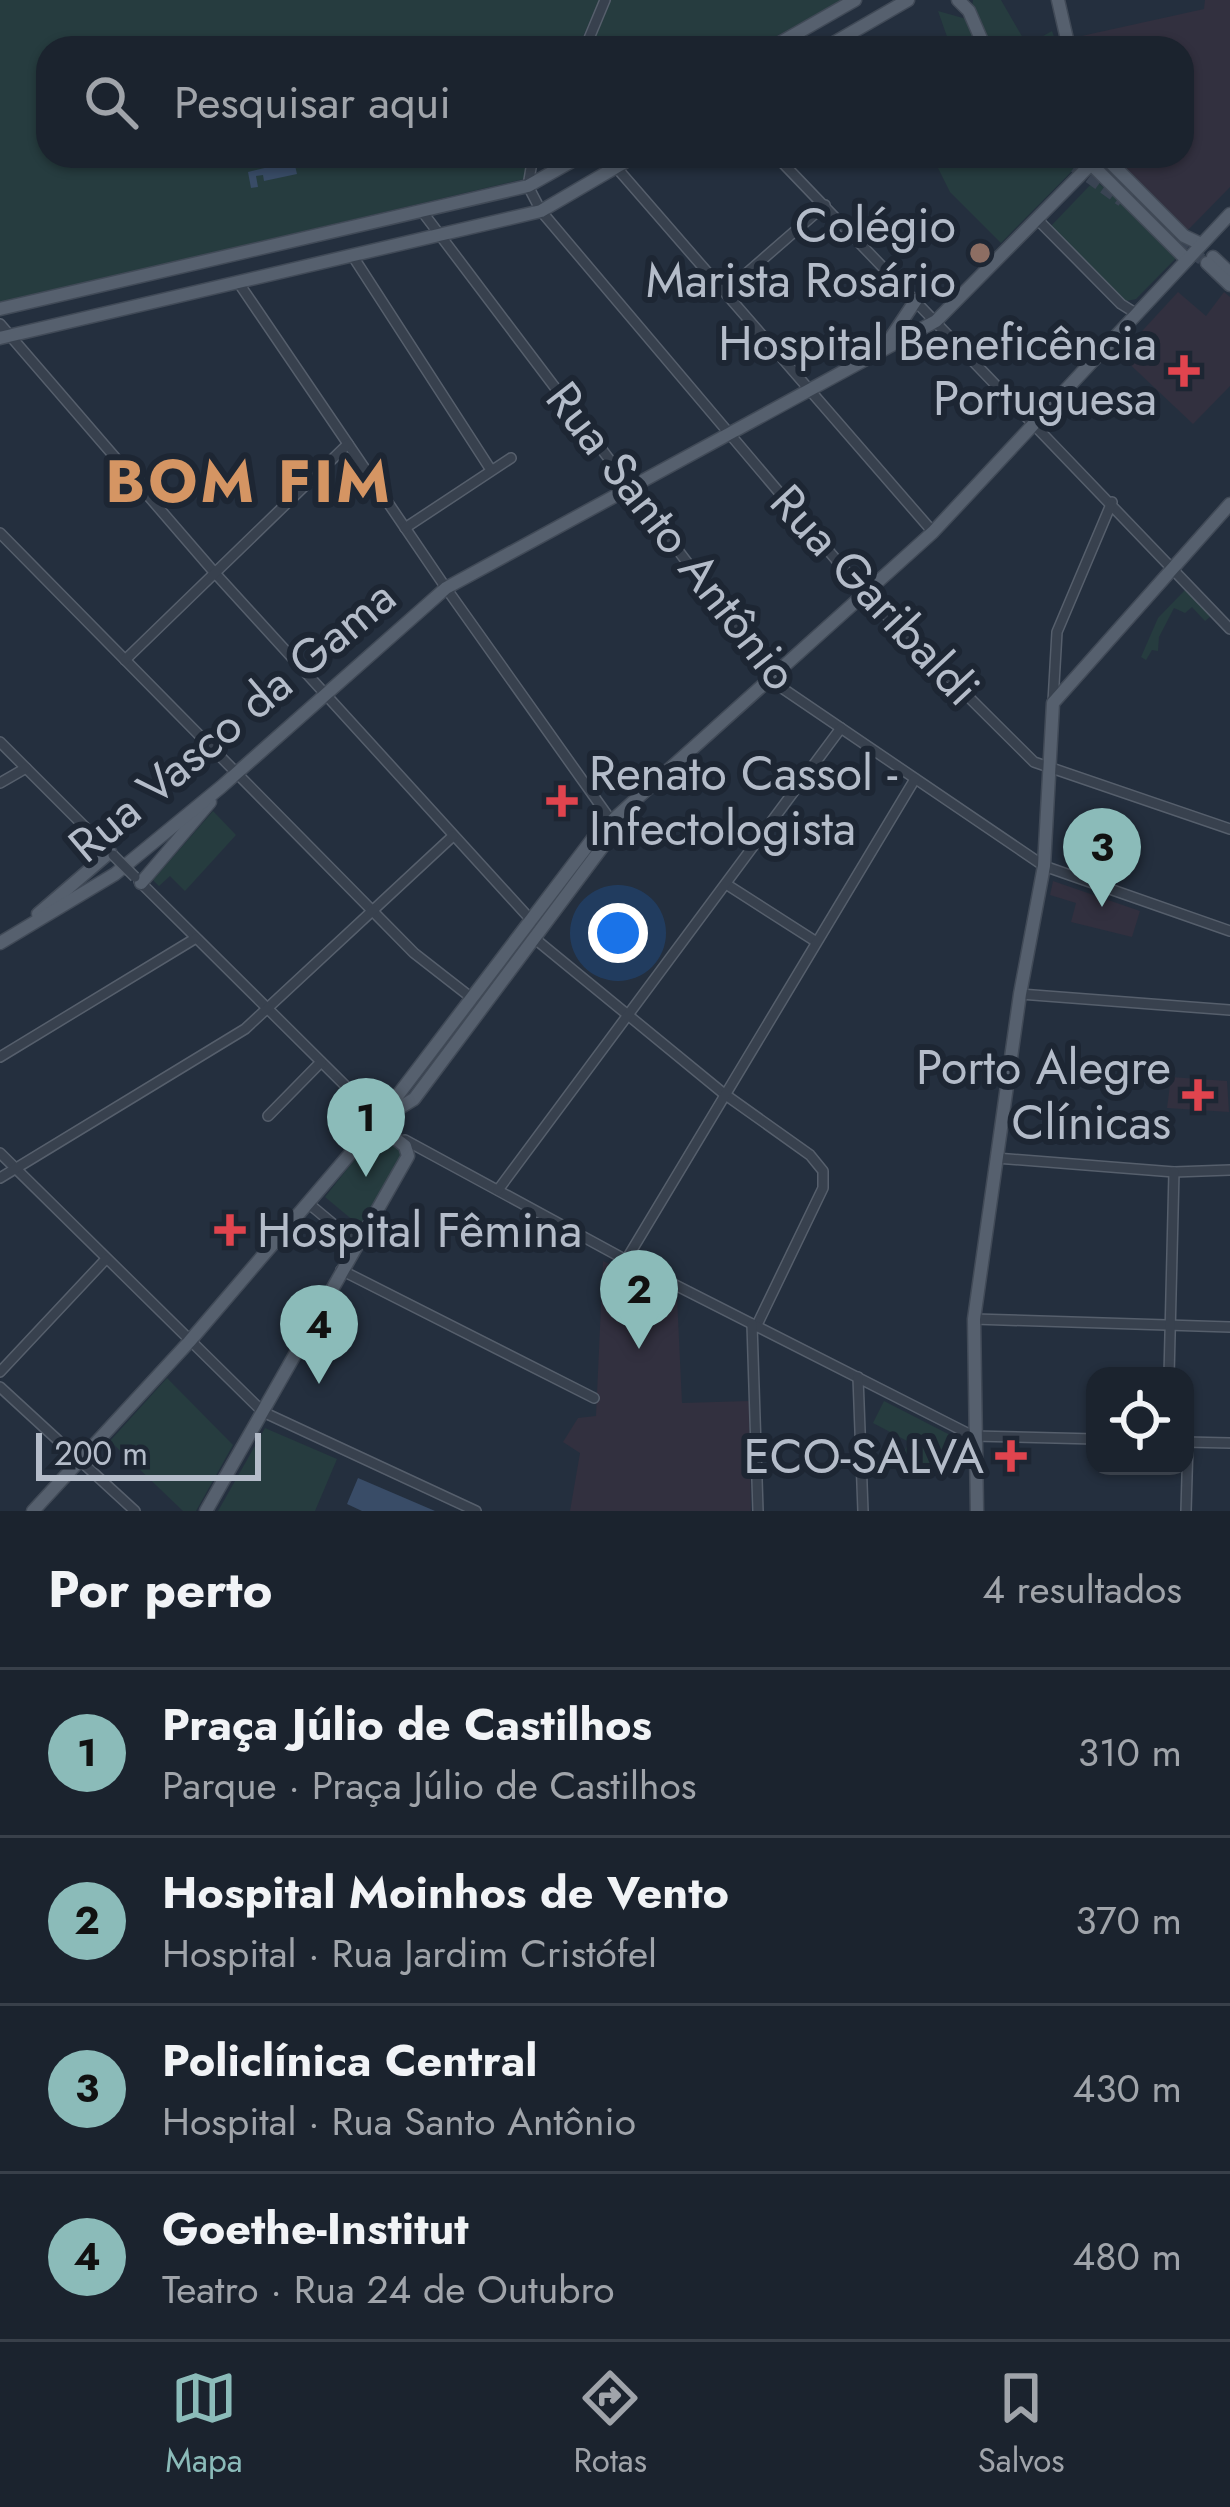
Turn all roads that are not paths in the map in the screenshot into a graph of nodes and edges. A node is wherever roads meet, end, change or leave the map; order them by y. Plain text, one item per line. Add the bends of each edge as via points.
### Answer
1 (605, 0) edge
2 (855, 0) edge
3 (908, 0) edge
4 (1058, 0) edge
5 (966, 4) edge
6 (1063, 22) junction
7 (590, 36) edge
8 (792, 36) edge
9 (846, 36) edge
10 (980, 36) edge
11 (1061, 36) edge
12 (1066, 36) edge
13 (531, 168) edge
14 (560, 168) edge
15 (614, 168) edge
16 (617, 168) edge
17 (788, 168) edge
18 (1086, 168) edge
19 (1096, 168) edge
20 (1097, 168) edge
21 (528, 186) junction
22 (825, 205) junction
23 (422, 210) junction
24 (541, 211) junction
25 (1230, 214) edge
26 (1038, 220) junction
27 (440, 235) junction
28 (1201, 244) junction
29 (352, 255) junction
30 (1187, 260) junction
31 (1230, 273) edge
32 (238, 282) junction
33 (1230, 285) edge
34 (725, 292) junction
35 (916, 300) junction
36 (0, 309) edge
37 (1137, 314) junction
38 (936, 321) junction
39 (3, 333) edge
40 (886, 346) junction
41 (809, 390) junction
42 (1036, 424) junction
43 (729, 434) junction
44 (348, 444) junction
45 (511, 458) dead end
46 (491, 470) junction
47 (631, 490) junction
48 (1112, 502) junction
49 (1230, 504) edge
50 (405, 528) junction
51 (933, 532) junction
52 (0, 533) edge
53 (1175, 568) junction
54 (214, 572) junction
55 (446, 588) junction
56 (866, 595) junction
57 (1230, 629) edge
58 (125, 660) junction
59 (772, 677) junction
60 (325, 695) junction
61 (1053, 703) junction
62 (841, 728) junction
63 (0, 742) edge
64 (26, 767) junction
65 (1050, 769) junction
66 (237, 773) junction
67 (915, 778) junction
68 (0, 783) edge
69 (220, 787) junction
70 (646, 788) junction
71 (610, 820) junction
72 (1230, 829) edge
73 (453, 836) junction
74 (112, 854) junction
75 (1044, 866) junction
76 (138, 880) junction
77 (726, 884) junction
78 (373, 911) junction
79 (532, 921) junction
80 (26, 928) junction
81 (1230, 931) edge
82 (196, 938) junction
83 (534, 938) junction
84 (815, 941) junction
85 (0, 943) edge
86 (1021, 994) junction
87 (473, 999) junction
88 (269, 1010) junction
89 (1230, 1010) edge
90 (627, 1014) junction
91 (0, 1057) edge
92 (321, 1062) junction
93 (723, 1093) junction
94 (268, 1116) dead end
95 (375, 1125) junction
96 (411, 1152) junction
97 (0, 1153) edge
98 (996, 1158) junction
99 (16, 1168) junction
100 (1230, 1170) edge
101 (1174, 1172) junction
102 (0, 1178) edge
103 (498, 1190) junction
104 (308, 1203) junction
105 (356, 1243) junction
106 (106, 1258) junction
107 (626, 1260) junction
108 (341, 1270) junction
109 (974, 1319) junction
110 (1172, 1324) junction
111 (1230, 1327) edge
112 (755, 1329) junction
113 (189, 1342) junction
114 (1170, 1367) edge
115 (0, 1372) edge
116 (864, 1380) junction
117 (0, 1388) edge
118 (595, 1398) dead end
119 (263, 1412) junction
120 (957, 1428) joint
121 (1086, 1439) edge
122 (1194, 1442) edge
123 (974, 1443) junction
124 (1230, 1443) edge
125 (81, 1462) junction
126 (1186, 1475) edge
127 (32, 1511) edge
128 (135, 1511) edge
129 (206, 1511) edge
130 (476, 1511) edge
131 (758, 1511) edge
132 (863, 1511) edge
133 (977, 1511) edge
134 (1186, 1511) edge

1 - 7 street
2 - 8 main road
3 - 9 main road
4 - 6 main road
5 - 10 main road
6 - 11 main road
6 - 12 main road
13 - 21 street
14 - 21 main road
15 - 24 main road
16 - 34 street
17 - 22 street
18 - 26 main road, Rua Vasco da Gama
19 - 30 main road
20 - 28 main road
21 - 23 main road
21 - 24 street, Rua Garibaldi
22 - 34 street
22 - 35 street
23 - 27 street, Rua Santo Antônio
23 - 36 main road
24 - 27 main road
24 - 43 street, Rua Garibaldi
25 - 28 main road
26 - 37 street
26 - 38 main road, Rua Vasco da Gama
27 - 29 main road
27 - 47 street, Rua Santo Antônio
28 - 30 main road
29 - 32 main road
29 - 46 street
30 - 37 main road
31 - 33 main road via 1210,260
32 - 39 main road
32 - 44 street
34 - 41 street
35 - 38 street
35 - 40 main road
37 - 42 main road
38 - 40 main road, Rua Vasco da Gama
38 - 42 street
39 - 54 street
40 - 41 main road, Rua Vasco da Gama
41 - 43 main road, Rua Vasco da Gama
41 - 51 street
42 - 48 street
42 - 51 main road
43 - 47 main road, Rua Vasco da Gama
43 - 56 street, Rua Garibaldi
44 - 50 street
44 - 54 street
45 - 46 street
46 - 50 street
47 - 55 main road, Rua Vasco da Gama
47 - 59 street, Rua Santo Antônio
48 - 53 street
48 - 61 street via 1057,632
49 - 53 main road
50 - 55 street
51 - 56 main road
52 - 58 street
53 - 57 street
53 - 61 main road
54 - 58 street
54 - 60 street
55 - 60 main road, Rua Vasco da Gama
55 - 71 street
56 - 59 main road
56 - 65 street, Rua Garibaldi
58 - 66 street
59 - 62 street, Rua Santo Antônio
59 - 70 main road
60 - 66 main road, Rua Vasco da Gama
60 - 73 street
61 - 65 main road
62 - 67 street, Rua Santo Antônio
62 - 77 street
63 - 64 street
64 - 68 street
64 - 74 street
65 - 72 street, Rua Garibaldi
65 - 75 main road
66 - 69 main road, Rua Vasco da Gama
66 - 78 street
67 - 75 street, Rua Santo Antônio
67 - 84 street
69 - 76 main road via 187,834
69 - 80 main road, Rua Vasco da Gama via 115,874
70 - 71 main road
70 - 83 main road
71 - 79 main road
73 - 78 street
73 - 79 street
74 - 76 street, bridge
74 - 80 main road
75 - 81 street, Rua Santo Antônio
75 - 86 main road
76 - 82 street
77 - 84 street
77 - 90 street
78 - 87 street
78 - 88 street
79 - 87 main road
80 - 85 main road, Rua Vasco da Gama
82 - 88 street
82 - 91 street
83 - 90 street
83 - 95 main road via 413,1099
84 - 93 street
86 - 89 street
86 - 98 main road
87 - 95 main road
88 - 92 street
88 - 99 street
90 - 93 street
90 - 103 street
92 - 94 street
92 - 95 street
93 - 107 street
93 - 112 street via 823,1171 823,1188
95 - 96 main road
95 - 104 main road
96 - 103 street
96 - 105 main road
97 - 99 street
98 - 101 street
98 - 109 main road
99 - 102 street
99 - 106 street
100 - 101 street
101 - 110 street
103 - 107 street
104 - 105 street
104 - 113 main road
105 - 108 main road
106 - 113 street
106 - 115 street
107 - 112 street
108 - 118 street
108 - 119 main road
109 - 110 street
109 - 123 main road
110 - 111 street
110 - 114 street
112 - 116 street
112 - 131 street
113 - 119 street
113 - 125 main road
116 - 120 street
116 - 132 street
117 - 125 street
119 - 129 main road
119 - 130 street
120 - 123 main road
121 - 123 street
122 - 124 street
123 - 133 main road
125 - 127 main road
125 - 128 street
126 - 134 street

